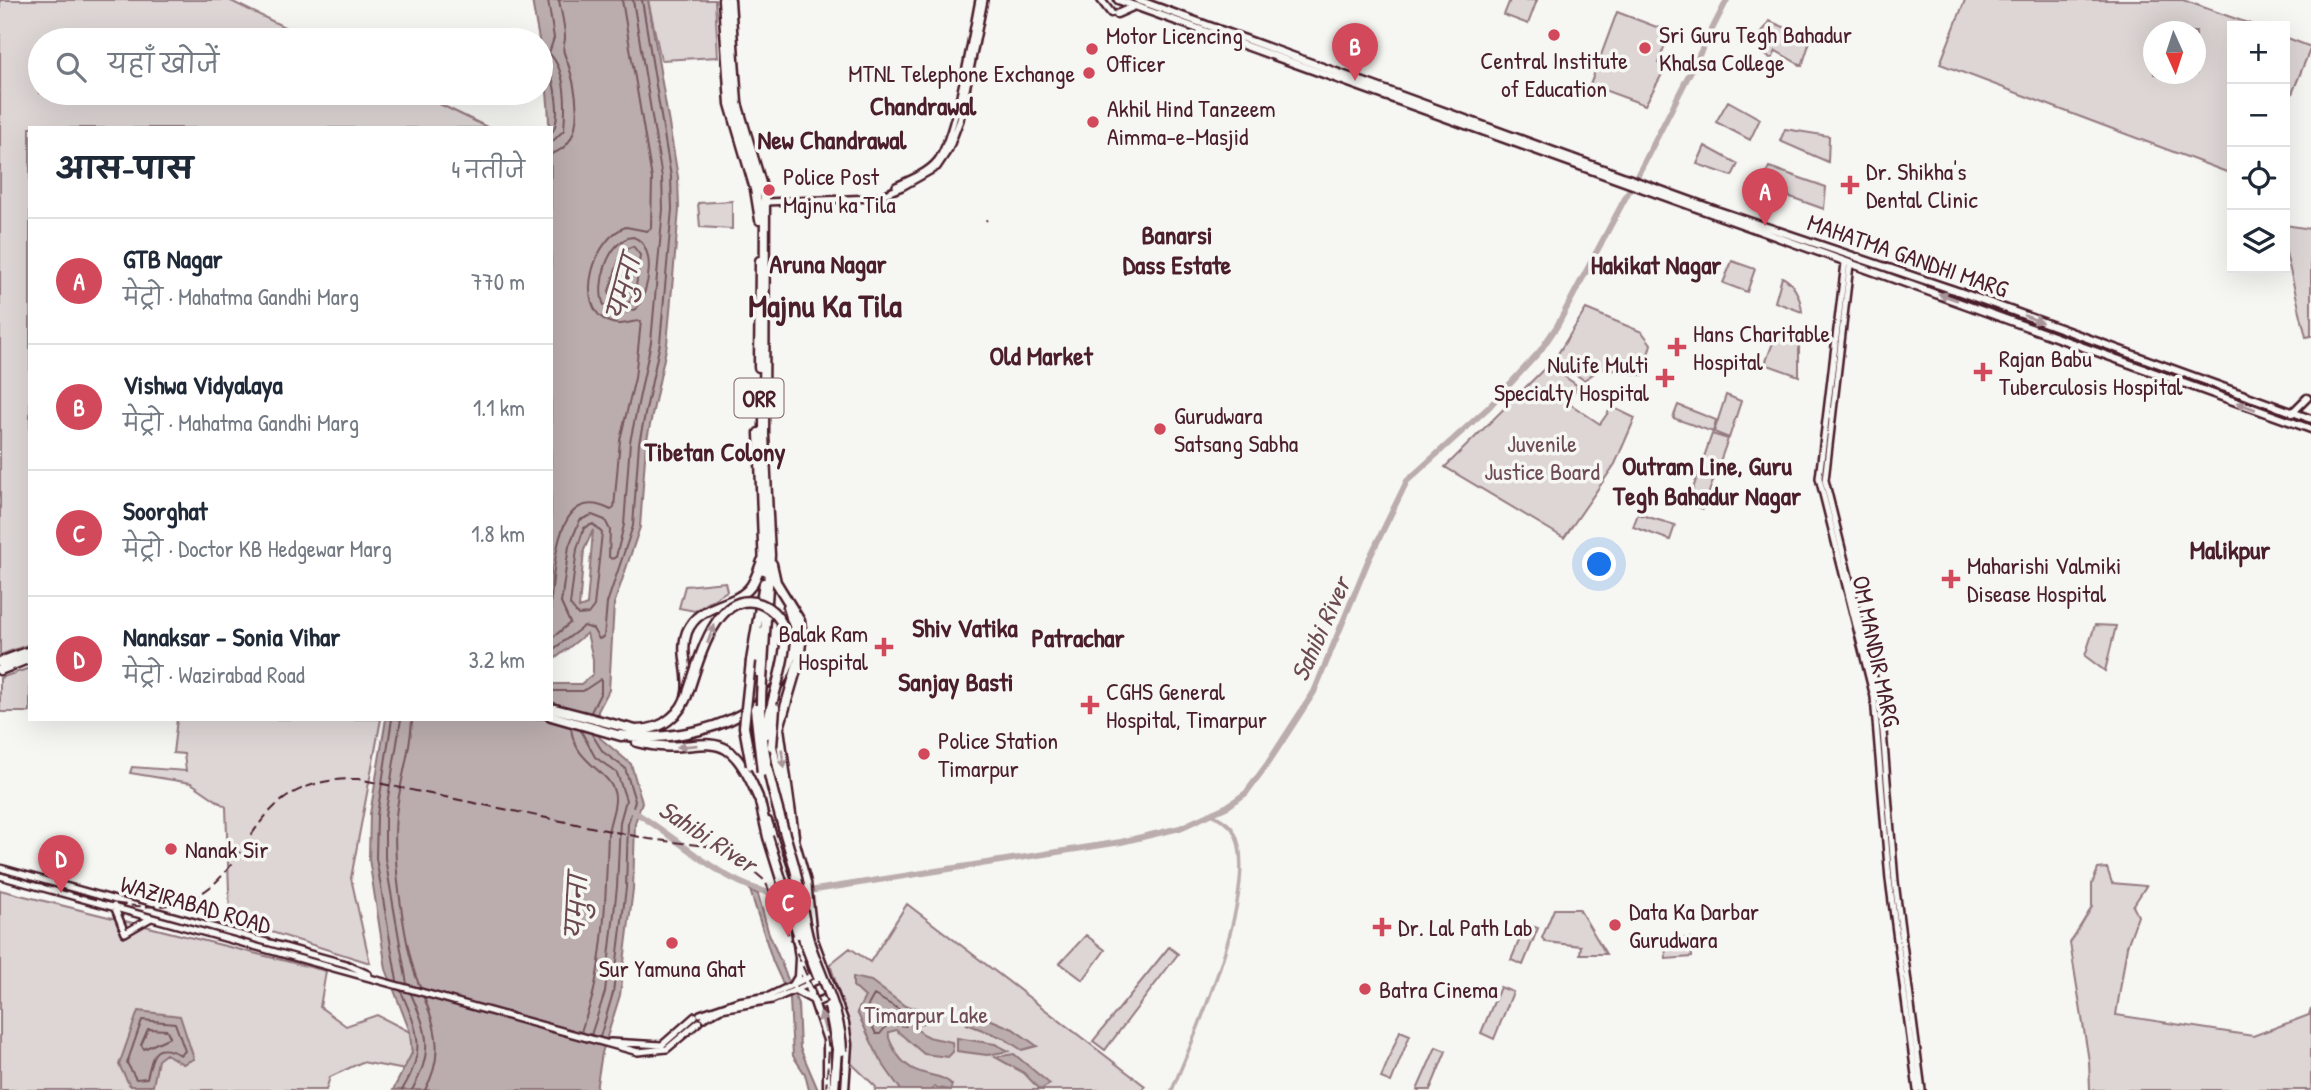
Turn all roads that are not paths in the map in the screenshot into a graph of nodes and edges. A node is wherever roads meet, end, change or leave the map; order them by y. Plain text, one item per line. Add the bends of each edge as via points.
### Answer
1 (723, 0) edge
2 (730, 0) edge
3 (979, 0) edge
4 (984, 0) edge
5 (1101, 0) edge
6 (1118, 0) edge
7 (1138, 3) edge
8 (1644, 187) junction
9 (765, 199) junction
10 (1848, 264) junction
11 (1992, 304) junction
12 (1990, 313) junction
13 (2307, 398) dead end
14 (2292, 413) junction
15 (2310, 419) edge
16 (2311, 429) edge
17 (767, 555) junction
18 (785, 600) junction
19 (760, 612) junction
20 (28, 652) edge
21 (28, 659) edge
22 (781, 660) junction
23 (0, 662) edge
24 (0, 670) edge
25 (759, 681) junction
26 (686, 698) junction
27 (553, 709) edge
28 (553, 716) edge
29 (619, 731) junction
30 (765, 763) junction
31 (748, 766) junction
32 (759, 800) junction
33 (794, 836) junction
34 (0, 868) edge
35 (0, 876) edge
36 (114, 906) junction
37 (152, 917) junction
38 (813, 937) junction
39 (797, 941) junction
40 (820, 954) junction
41 (803, 955) junction
42 (826, 972) junction
43 (380, 980) junction
44 (808, 981) junction
45 (794, 988) junction
46 (836, 994) junction
47 (817, 1002) junction
48 (700, 1017) junction
49 (669, 1044) junction
50 (839, 1050) junction
51 (827, 1090) edge
52 (837, 1090) edge
53 (845, 1090) edge
54 (1919, 1090) edge

1 - 17 highway, ORR via 730,104 760,213 759,435
2 - 9 highway, ORR via 737,103
3 - 9 main road via 953,122 934,164 877,194
4 - 9 main road via 960,120 937,167 873,198
5 - 7 main road via 1114,14
6 - 7 main road, MAHATMA GANDHI MARG
7 - 8 main road, MAHATMA GANDHI MARG
8 - 10 main road
8 - 11 main road, MAHATMA GANDHI MARG
9 - 17 highway, ORR
12 -> 10 main road
10 - 54 main road, OM MANDIR MARG via 1824,472 1847,584 1881,706
11 - 12 main road
11 -> 14 main road, MAHATMA GANDHI MARG
16 -> 12 main road
13 - 14 main road
14 - 15 main road, MAHATMA GANDHI MARG
17 - 18 highway, ORR
17 - 19 highway, ORR
17 - 25 highway, ORR
17 - 26 highway, bridge via 751,587 695,620 686,636
18 - 29 highway via 793,625 787,669 775,690 757,707 663,738
18 -> 33 highway, ORR via 800,621 802,634 779,728
19 - 25 highway
19 - 31 highway, bridge via 744,727
20 - 23 highway
21 - 24 highway
26 -> 22 highway, bridge via 717,619 732,605 755,602 775,613 785,632
22 - 30 highway, bridge via 768,719
22 - 33 highway, bridge via 772,746
25 - 30 highway, bridge
25 - 41 highway, bridge via 755,725 760,763 793,881
26 - 29 highway via 676,714 661,725
27 - 29 highway
28 - 29 highway
31 -> 29 highway via 733,751 718,746 660,747
30 - 50 highway, bridge via 795,866 810,944 838,1018
31 - 32 highway
32 - 39 main road, bridge via 789,887
32 - 41 highway, bridge
33 - 38 main road, ORR via 807,882
34 - 43 main road, WAZIRABAD ROAD via 346,964
35 - 36 main road, WAZIRABAD ROAD
36 - 37 main road, WAZIRABAD ROAD
36 - 37 main road via 125,933
37 - 43 main road, WAZIRABAD ROAD
38 - 39 main road
38 - 40 main road
39 - 41 main road
40 - 41 main road
40 - 42 main road
41 - 44 main road
41 - 45 main road
41 - 50 highway, bridge via 831,1012
42 - 44 main road
42 - 46 main road
43 - 49 main road, WAZIRABAD ROAD via 607,1043
44 - 45 main road
44 - 47 main road
45 - 47 main road
45 - 48 main road
46 - 47 main road
46 - 53 main road via 848,1044
51 -> 47 main road via 827,1040
48 - 49 main road via 684,1036
48 - 49 main road via 680,1027
50 - 52 highway

